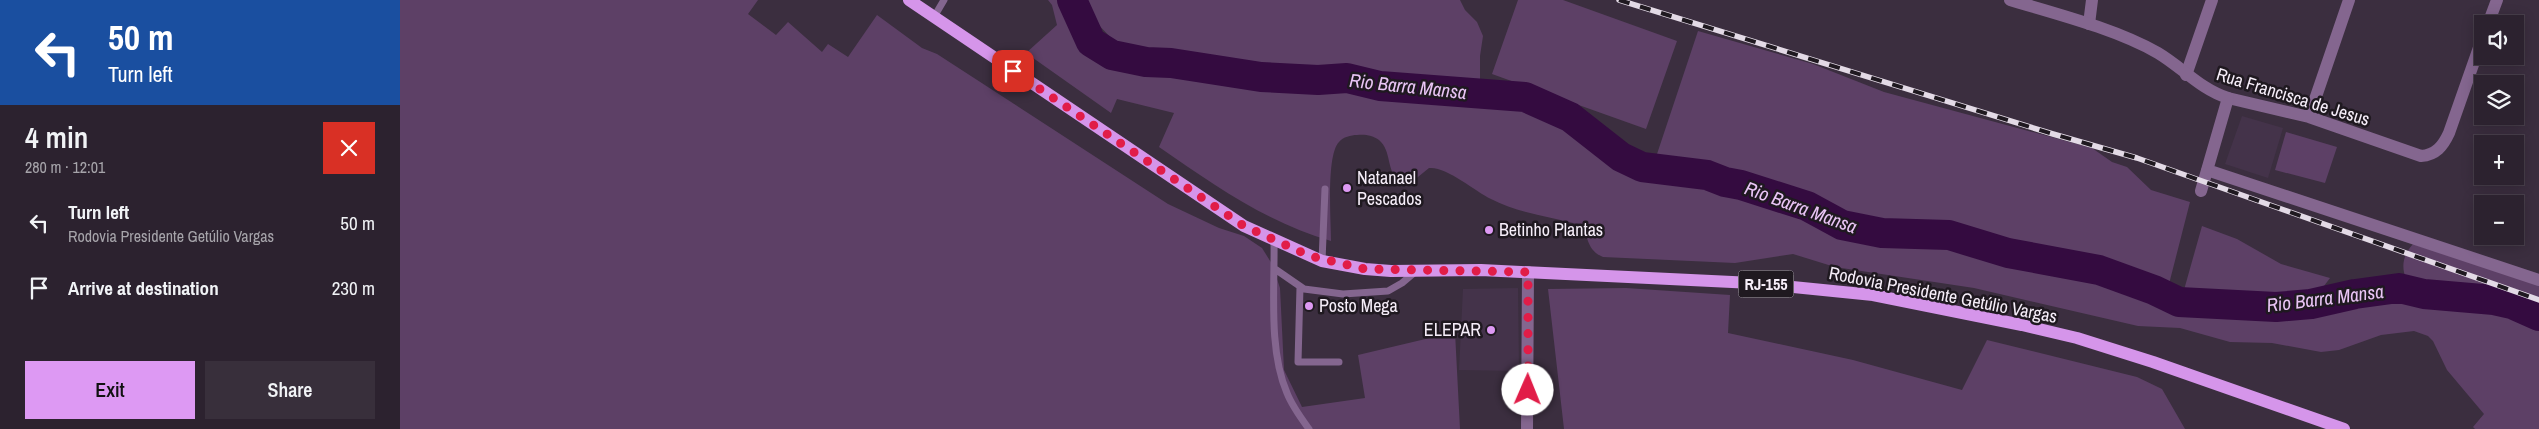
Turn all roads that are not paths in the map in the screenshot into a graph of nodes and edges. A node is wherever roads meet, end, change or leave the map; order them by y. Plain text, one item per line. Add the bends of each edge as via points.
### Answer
1 (909, 0) edge
2 (944, 0) edge
3 (2010, 0) edge
4 (2092, 0) edge
5 (2212, 0) edge
6 (2349, 0) edge
7 (2497, 0) edge
8 (2491, 15) edge
9 (934, 17) junction
10 (2089, 24) junction
11 (2474, 61) edge
12 (2186, 75) junction
13 (2228, 98) junction
14 (2309, 117) junction
15 (2207, 170) junction
16 (1325, 189) dead end
17 (2201, 191) dead end
18 (1274, 240) junction
19 (1322, 261) junction
20 (1275, 269) junction
21 (1416, 272) junction
22 (1528, 272) junction
23 (2539, 280) edge
24 (1300, 287) junction
25 (1339, 362) dead end
26 (1309, 429) edge
27 (1527, 429) edge
28 (2344, 429) edge

1 - 9 main road, Rodovia Presidente Getúlio Vargas / RJ-155
2 - 9 lane
3 - 10 street, Rua Francisca de Jesus
4 - 10 street
5 - 12 street
6 - 14 street
7 - 8 street
9 - 18 main road, Rodovia Presidente Getúlio Vargas / RJ-155 via 1188,190 1244,226
10 - 12 street, Rua Francisca de Jesus via 2157,53
11 - 14 street, Rua Francisca de Jesus via 2444,142 2430,155 2421,156
12 - 13 street, Rua Francisca de Jesus via 2202,87
13 - 14 street, Rua Francisca de Jesus
13 - 15 street
15 - 17 street
15 - 23 street
16 - 19 lane
18 - 19 main road, Rodovia Presidente Getúlio Vargas / RJ-155
18 - 20 lane
19 - 21 main road, Rodovia Presidente Getúlio Vargas / RJ-155 via 1365,269
20 - 24 lane
20 - 26 lane via 1277,350 1281,373 1286,393
21 - 22 main road, Rodovia Presidente Getúlio Vargas / RJ-155
21 - 24 lane via 1394,288 1371,294 1314,292
22 - 27 street
22 - 28 main road, Rodovia Presidente Getúlio Vargas / RJ-155 via 1753,283 1873,296 2077,338
24 - 25 lane via 1298,362

